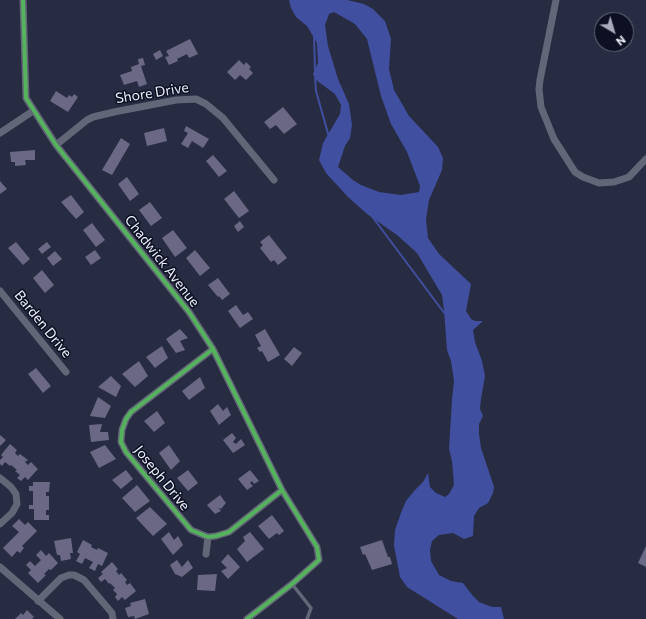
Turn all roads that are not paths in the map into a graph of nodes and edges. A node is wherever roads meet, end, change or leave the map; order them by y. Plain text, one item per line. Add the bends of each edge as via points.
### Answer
1 (23, 0) edge
2 (556, 0) edge
3 (33, 111) junction
4 (0, 133) edge
5 (56, 145) junction
6 (646, 159) edge
7 (274, 180) dead end
8 (0, 291) edge
9 (213, 349) junction
10 (66, 372) dead end
11 (0, 478) edge
12 (282, 490) junction
13 (0, 524) edge
14 (208, 537) junction
15 (206, 554) dead end
16 (0, 567) edge
17 (292, 584) junction
18 (38, 601) junction
19 (60, 619) edge
20 (113, 619) edge
21 (247, 619) edge
22 (307, 619) edge

1 - 3 street, Chadwick Avenue via 26,98
2 - 6 street via 539,89 541,107 554,139 575,172 599,183 614,182 628,177
3 - 4 street
3 - 5 street, Chadwick Avenue
5 - 7 street, Shore Drive via 93,117 176,100 196,99 210,106 222,118
5 - 9 street, Chadwick Avenue via 189,312
8 - 10 street, Barden Drive
9 - 12 street, Chadwick Avenue
9 - 14 street, Joseph Drive via 131,412 122,430 121,442 126,452 190,530
11 - 13 street via 16,494 17,504 12,513
12 - 14 street via 229,532
12 - 17 street, Chadwick Avenue via 317,547 319,560
14 - 15 street
16 - 18 street
17 - 21 street, Chadwick Avenue
17 - 22 lane via 311,608
18 - 19 street
18 - 20 street via 61,578 74,575 84,580 112,613

